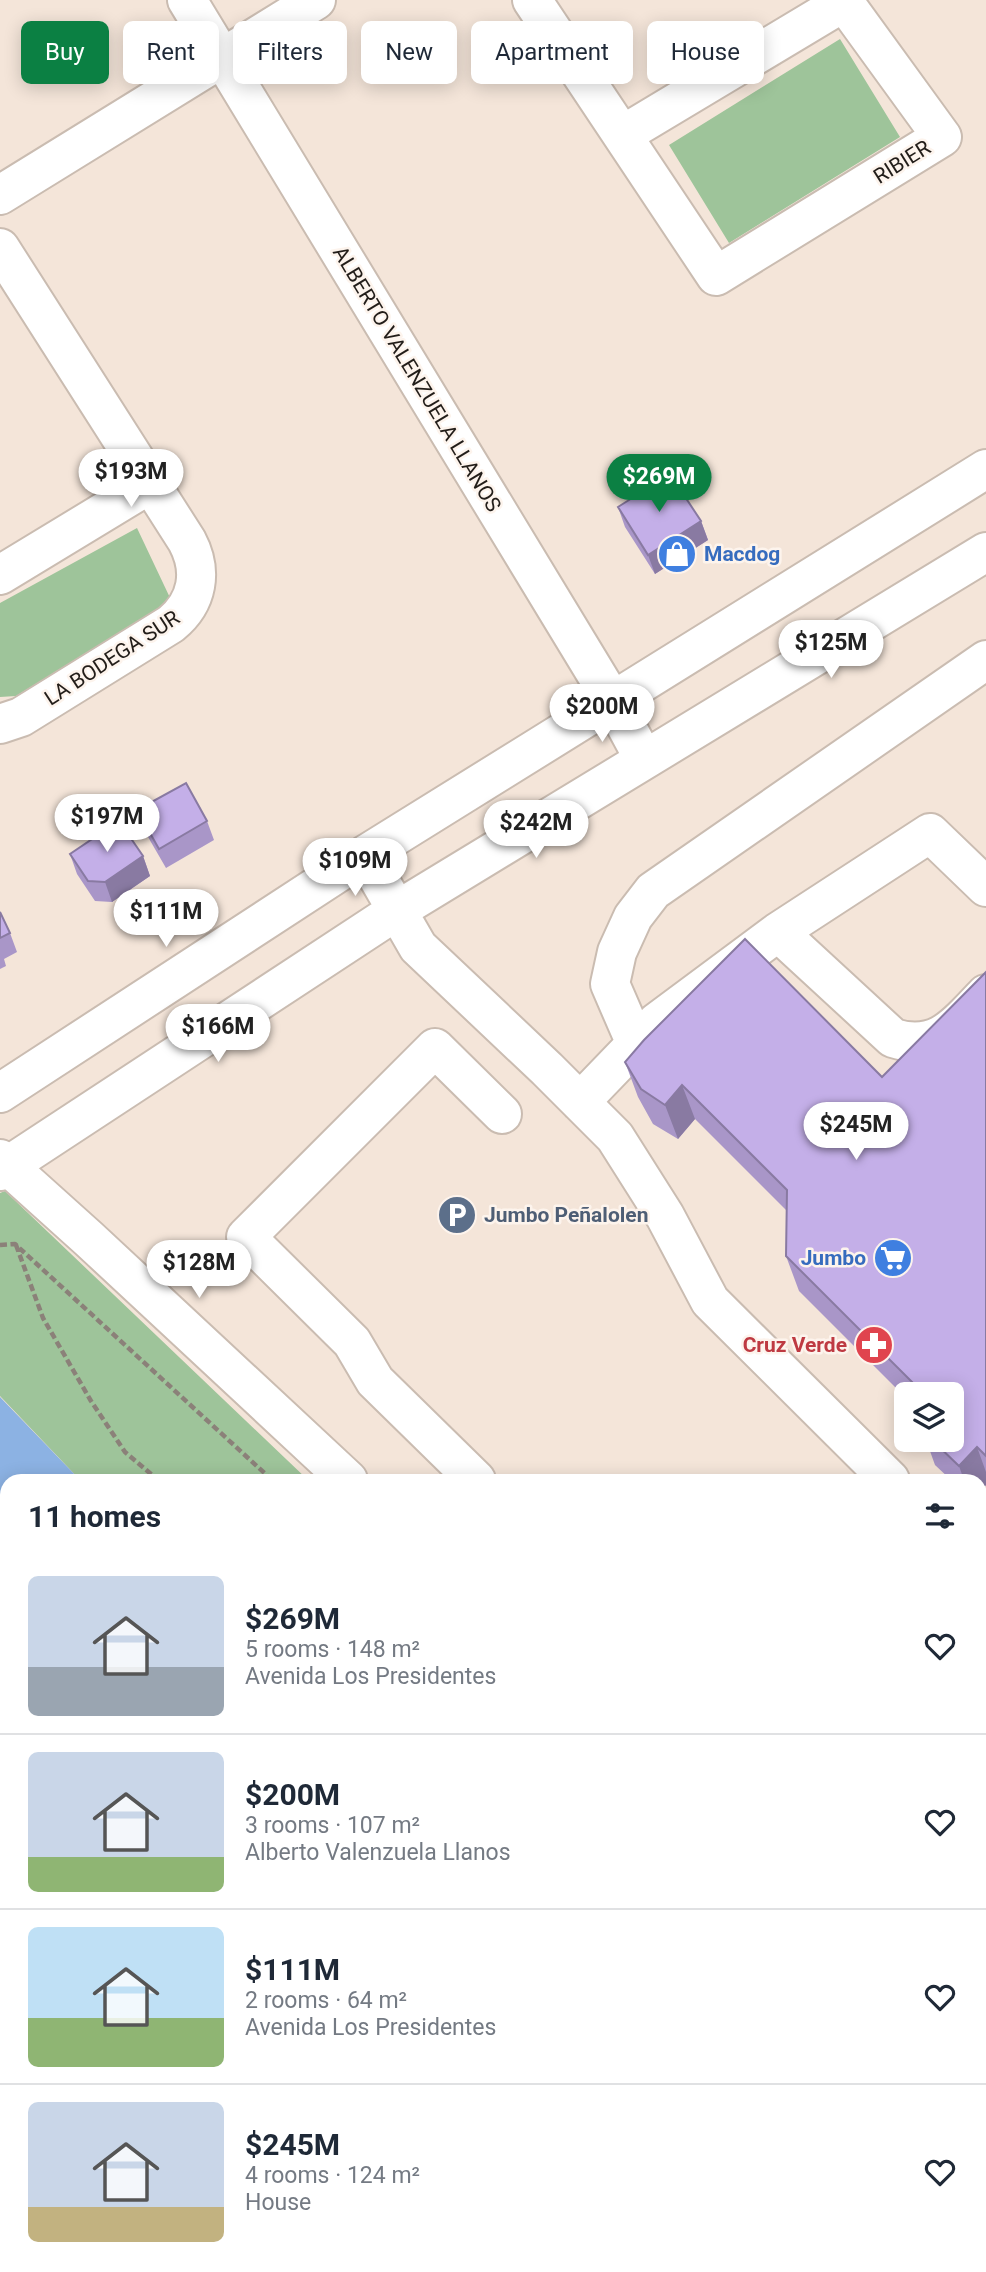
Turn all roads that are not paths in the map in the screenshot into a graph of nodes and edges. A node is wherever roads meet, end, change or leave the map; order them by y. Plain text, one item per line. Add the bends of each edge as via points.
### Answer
1 (187, 0) edge
2 (316, 0) edge
3 (532, 0) edge
4 (221, 58) junction
5 (624, 135) junction
6 (0, 195) edge
7 (0, 247) edge
8 (986, 469) edge
9 (150, 484) junction
10 (986, 552) edge
11 (0, 575) edge
12 (986, 660) edge
13 (612, 700) junction
14 (0, 724) edge
15 (644, 759) junction
16 (365, 855) junction
17 (986, 887) edge
18 (396, 911) junction
19 (778, 932) junction
20 (986, 995) edge
21 (636, 1044) junction
22 (0, 1093) edge
23 (580, 1102) junction
24 (502, 1114) dead end
25 (2, 1166) edge
26 (342, 1474) edge
27 (470, 1474) edge
28 (884, 1474) edge

1 - 4 street, ALBERTO VALENZUELA LLANOS
2 - 4 street
3 - 5 street, RIBIER
4 - 6 street
4 - 13 street, ALBERTO VALENZUELA LLANOS
5 - 5 street, RIBIER via 716,276 942,137 844,2
7 - 9 street, LA BODEGA SUR
8 - 13 street
9 - 11 street
9 - 14 street, LA BODEGA SUR via 193,554 196,583 188,607 172,624 21,717
10 - 15 street
12 - 21 street via 653,891 633,917 617,952 610,984
13 - 15 street, ALBERTO VALENZUELA LLANOS
13 - 16 street
15 - 18 street
16 - 18 street
16 - 22 street
17 - 19 street via 930,833
18 - 23 street via 418,947
18 - 25 street
19 - 20 street via 893,1038 906,1042 940,1037
19 - 21 street via 657,1022
21 - 23 street
23 - 28 street via 615,1137 665,1216 710,1301
24 - 27 street via 435,1048 246,1237 352,1342 375,1381
25 - 26 street

